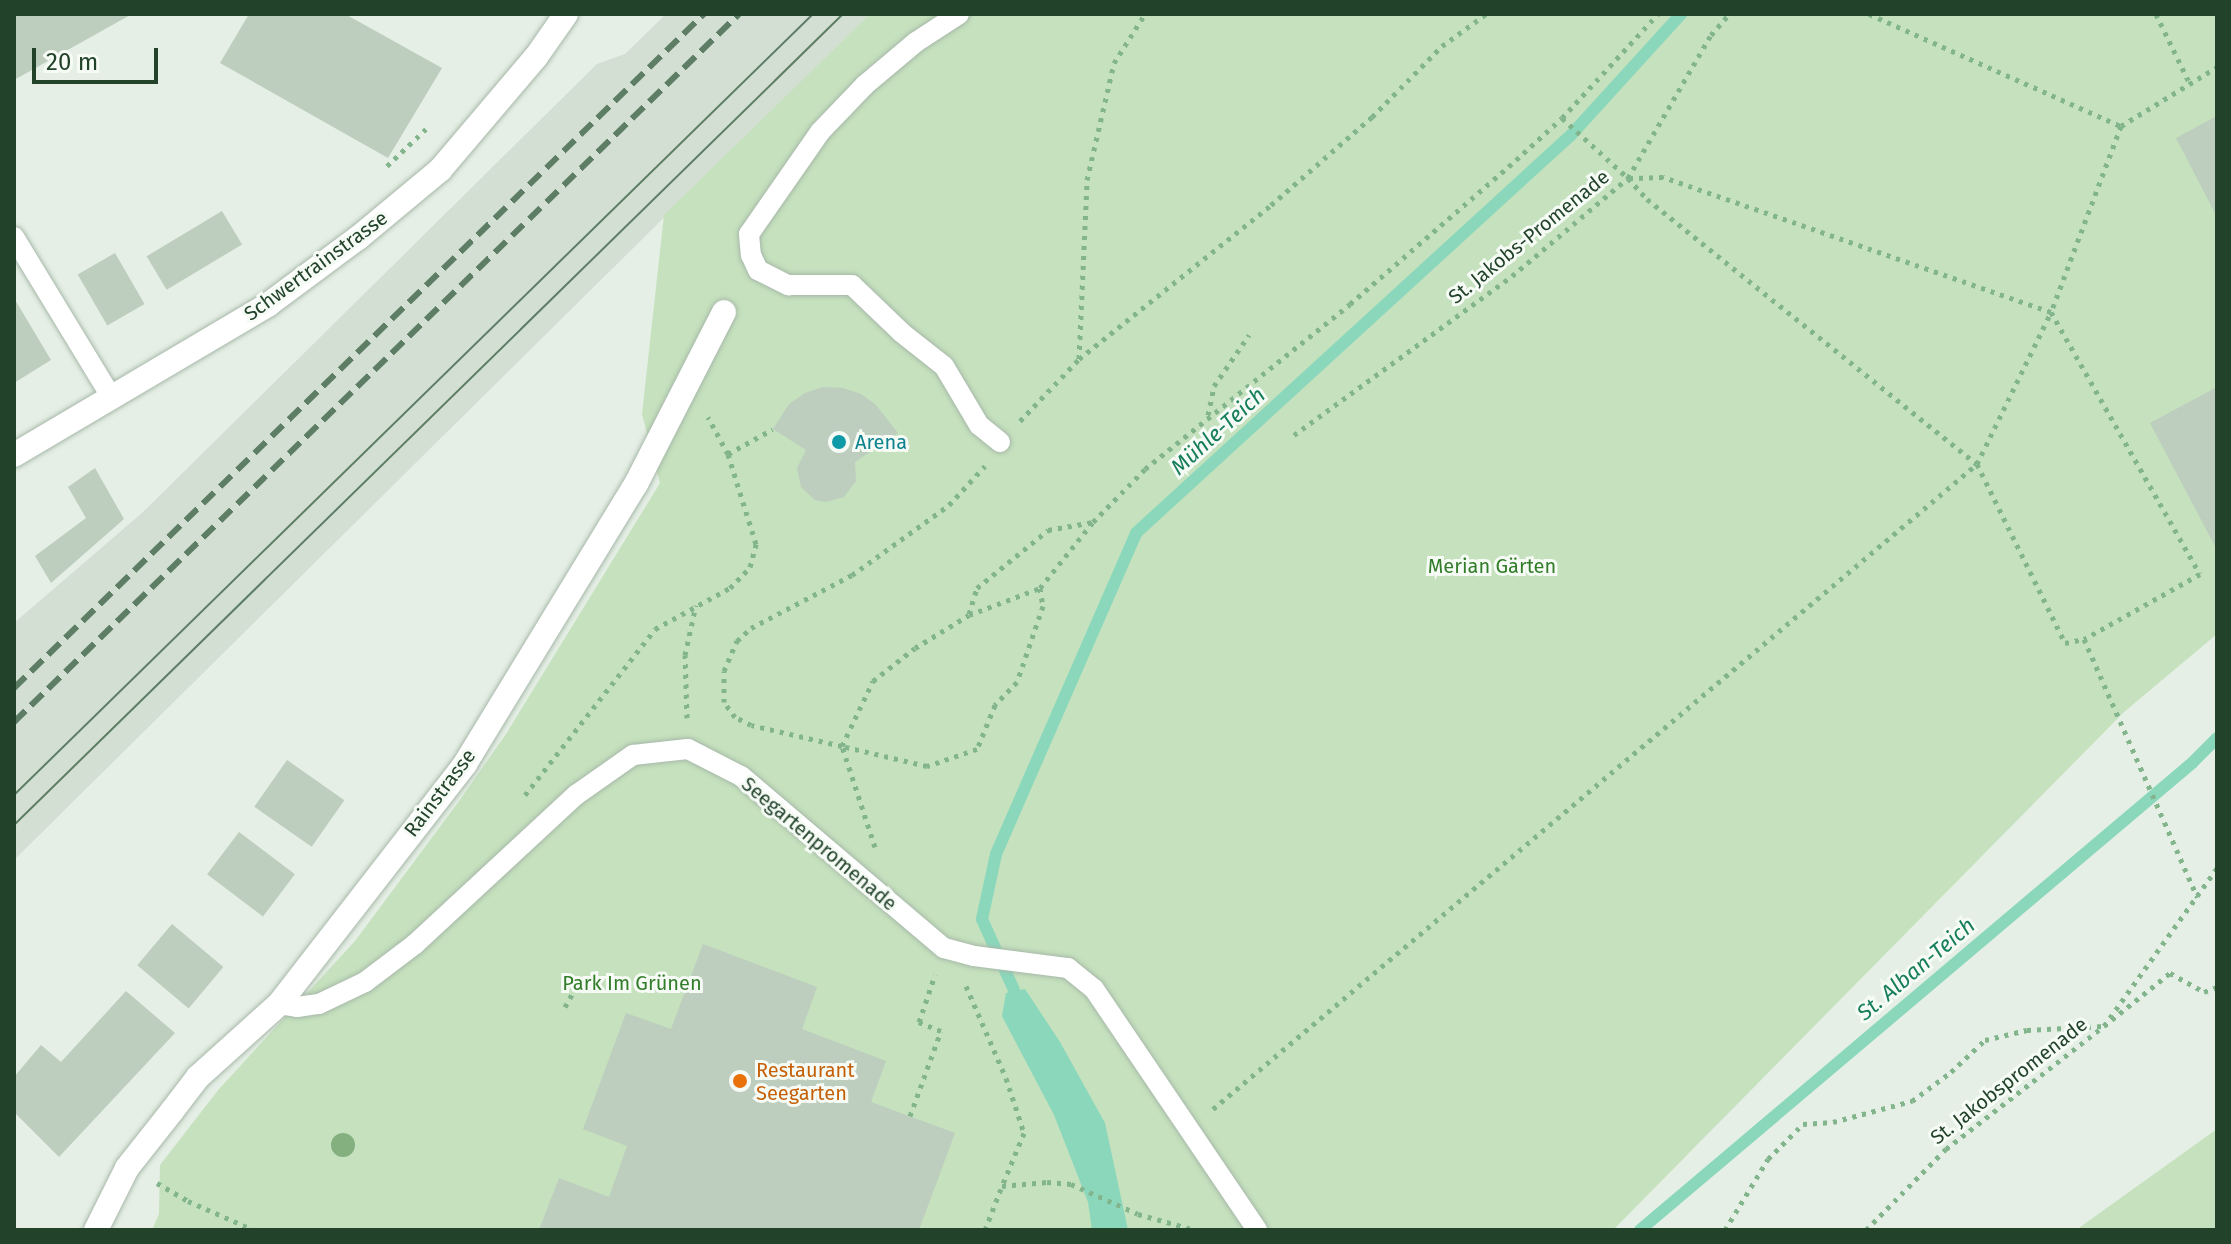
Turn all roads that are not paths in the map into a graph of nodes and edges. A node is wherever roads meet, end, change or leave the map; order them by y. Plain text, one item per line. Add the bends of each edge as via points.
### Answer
1 (566, 14) edge
2 (959, 14) edge
3 (14, 237) edge
4 (724, 312) dead end
5 (112, 398) junction
6 (1000, 442) road end
7 (14, 455) edge
8 (279, 1004) junction
9 (96, 1230) edge
10 (1257, 1230) edge

1 - 5 street, Schwertrainstrasse via 440,170 269,304
2 - 6 lane via 865,85 820,132 749,234 751,255 758,270 788,285 852,285 944,366 979,425
3 - 5 lane
4 - 8 street, Rainstrasse via 636,484 465,764
5 - 7 street, Schwertrainstrasse
8 - 9 street, Rainstrasse via 198,1077 127,1168
8 - 10 lane, Seegartenpromenade via 319,1004 365,982 415,944 576,795 633,755 688,749 741,776 944,948 1068,968 1094,989

